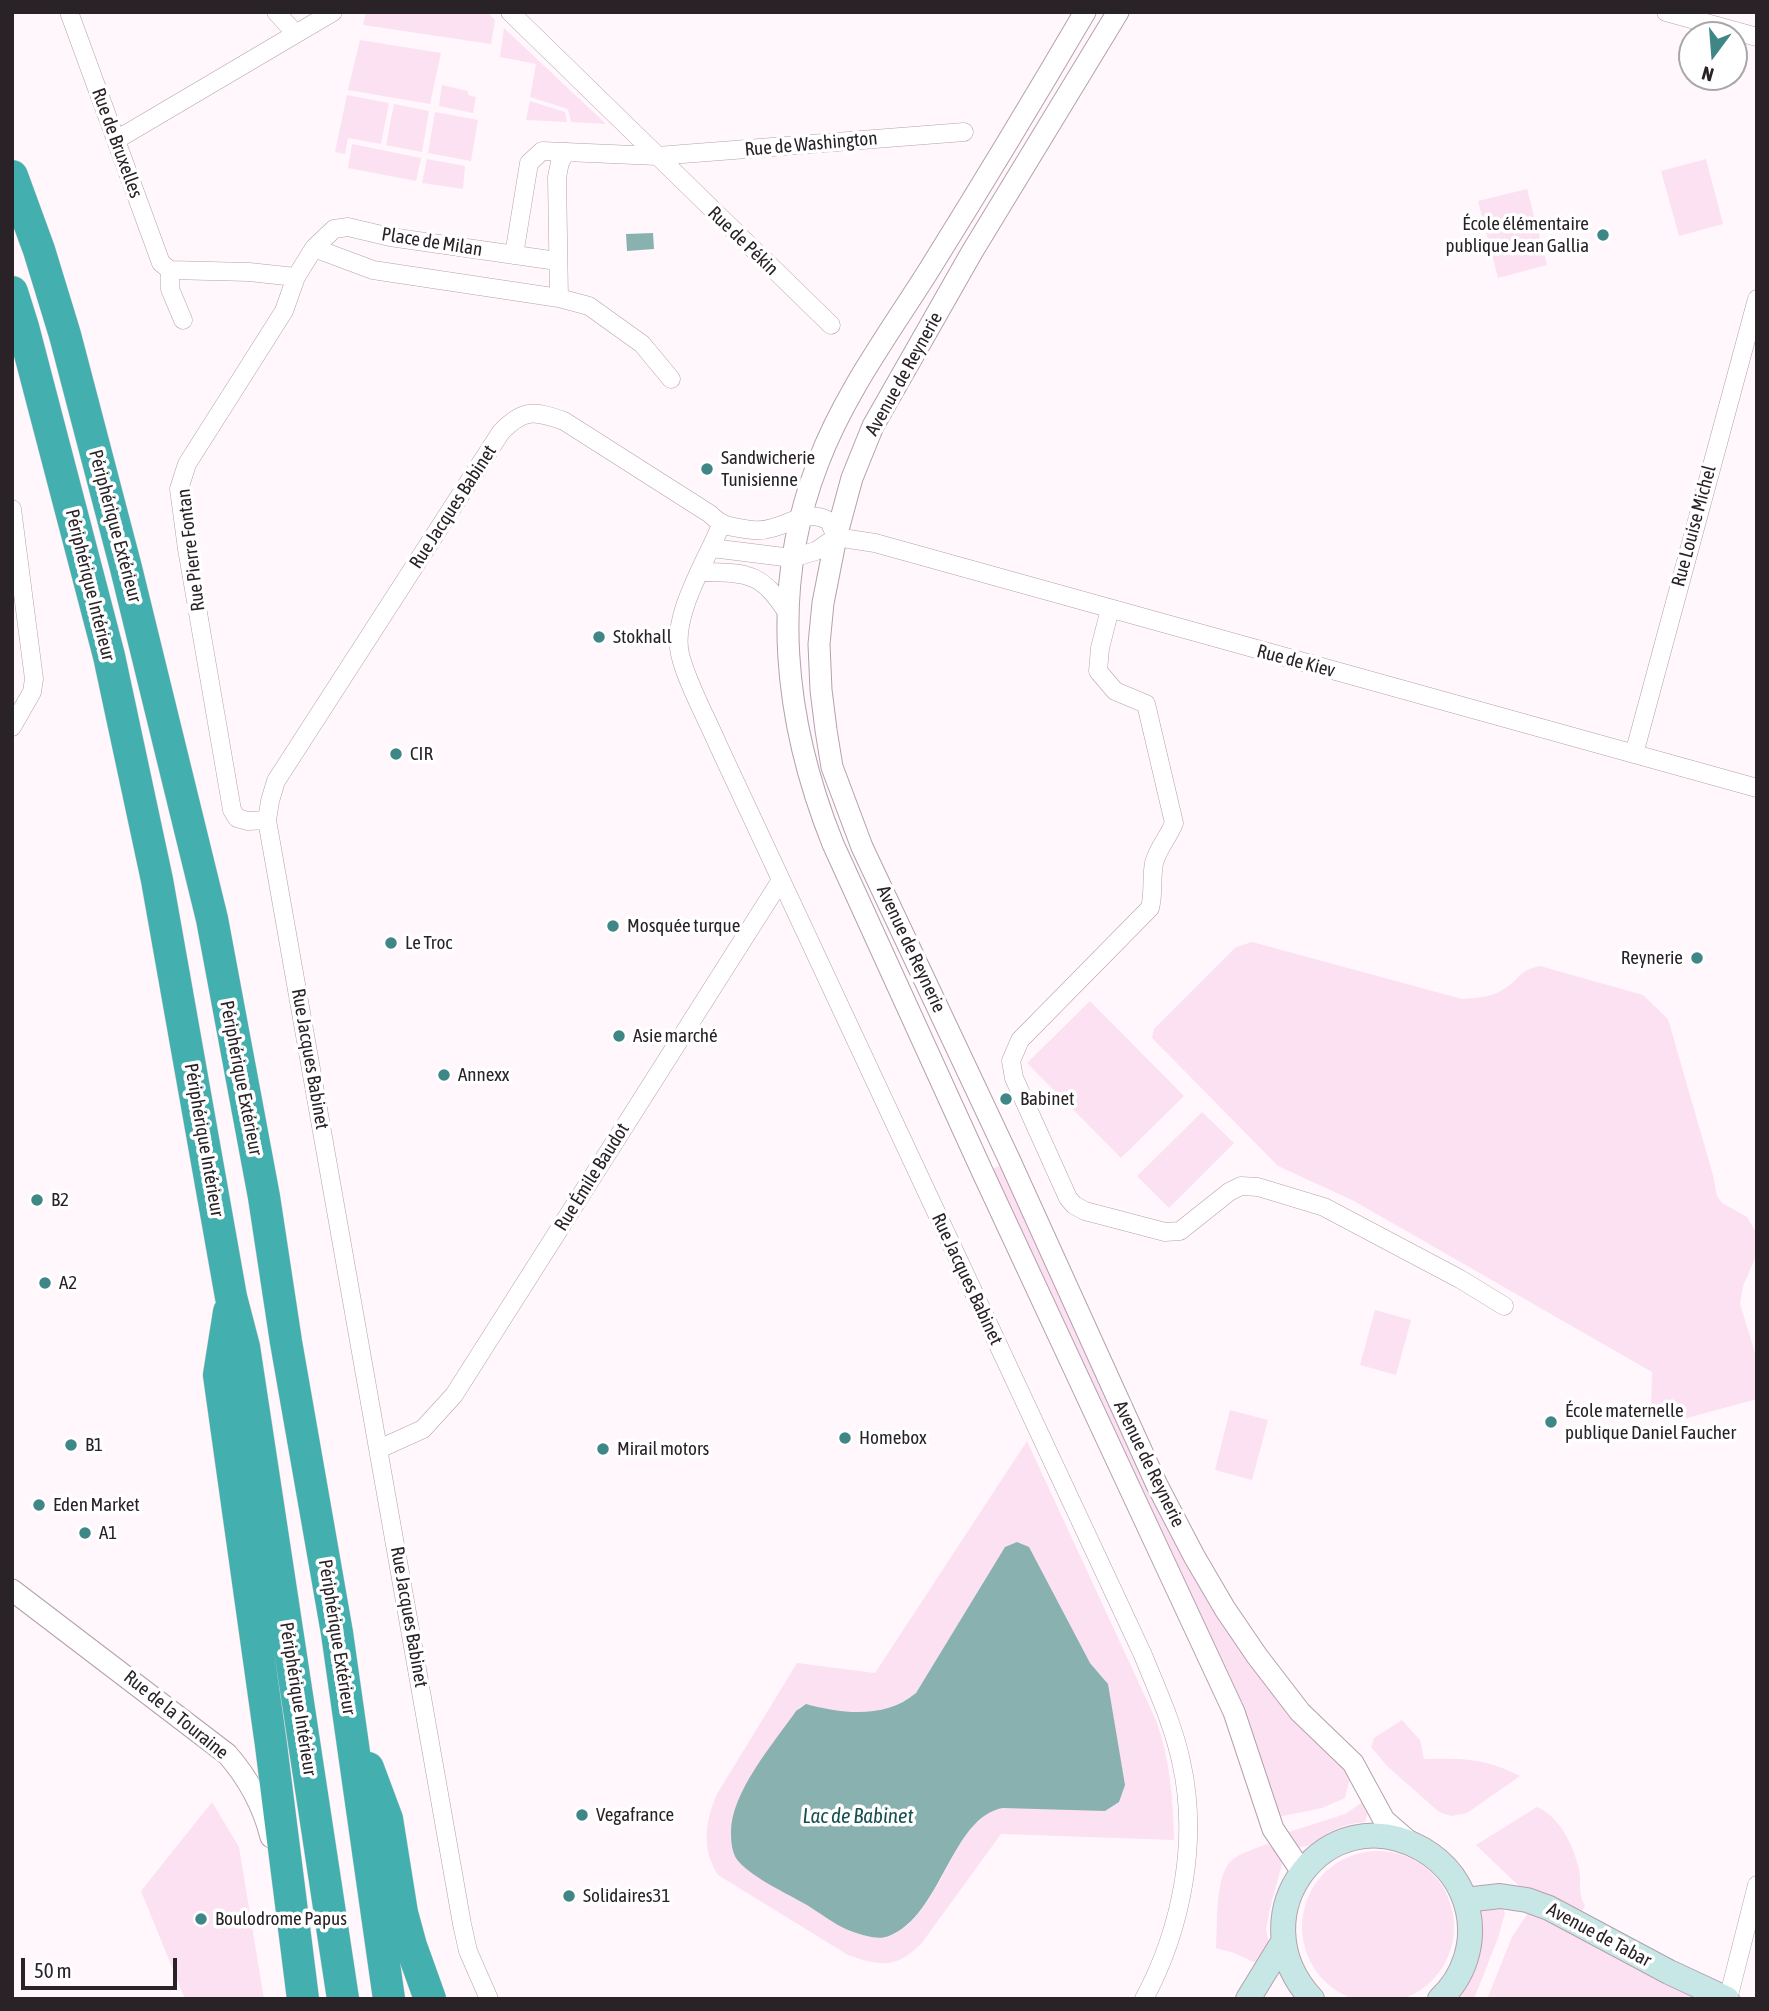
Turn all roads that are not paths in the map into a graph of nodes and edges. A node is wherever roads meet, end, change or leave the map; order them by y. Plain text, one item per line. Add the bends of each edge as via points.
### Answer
1 (69, 12) edge
2 (276, 12) edge
3 (333, 12) edge
4 (510, 12) edge
5 (1085, 12) edge
6 (1118, 12) edge
7 (1666, 12) edge
8 (295, 33) junction
9 (1757, 37) edge
10 (964, 132) dead end
11 (116, 140) junction
12 (566, 152) junction
13 (657, 156) junction
14 (12, 176) edge
15 (314, 248) junction
16 (514, 255) junction
17 (557, 261) junction
18 (170, 270) junction
19 (296, 277) junction
20 (12, 292) edge
21 (559, 298) junction
22 (1757, 299) edge
23 (183, 320) dead end
24 (831, 325) dead end
25 (671, 379) dead end
26 (12, 509) edge
27 (800, 518) junction
28 (721, 525) junction
29 (835, 537) junction
30 (712, 548) junction
31 (792, 558) junction
32 (701, 572) junction
33 (1110, 609) junction
34 (788, 614) junction
35 (12, 727) edge
36 (1634, 754) junction
37 (1757, 788) edge
38 (267, 820) junction
39 (781, 880) junction
40 (231, 1297) junction
41 (1504, 1306) dead end
42 (379, 1449) junction
43 (12, 1590) edge
44 (350, 1719) junction
45 (1408, 1842) junction
46 (1302, 1872) junction
47 (287, 1881) junction
48 (1757, 1885) edge
49 (1465, 1899) junction
50 (1283, 1942) junction
51 (303, 1999) edge
52 (343, 1999) edge
53 (389, 1999) edge
54 (430, 1999) edge
55 (489, 1999) edge
56 (1144, 1999) edge
57 (1248, 1999) edge
58 (1312, 1999) edge
59 (1440, 1999) edge
60 (1727, 1999) edge

1 - 11 street, Rue de Bruxelles
2 - 8 street
3 - 8 street
4 - 13 street
5 - 27 street, Avenue de Reynerie via 860,381 818,463
6 - 29 street, Avenue de Reynerie via 873,426
7 - 9 street
8 - 11 street
10 - 13 street, Rue de Washington
11 - 18 street, Rue de Bruxelles via 161,263
12 - 13 street, Rue de Washington
12 - 16 street, Rue de Washington via 542,151 529,163
12 - 17 street via 557,177
13 - 24 street, Rue de Pékin
14 - 44 highway, Périphérique Extérieur via 65,335 212,919 264,1197
15 - 16 street, Place de Milan via 334,229 348,227
15 - 19 street, Place de Milan
15 - 21 street, Place de Milan via 373,270
16 - 17 street, Place de Milan
17 - 21 street
18 - 19 street
18 - 23 street, Rue de Bruxelles via 170,289
19 - 38 street, Rue Pierre Fontan via 284,311 187,464 179,489 232,810 237,818
20 - 40 highway, Périphérique Intérieur via 109,656 156,880
21 - 25 street, Place de Milan via 589,306 642,344
22 - 36 street, Rue Louise Michel
26 - 35 street via 34,678 32,692
27 - 28 street, Rue Jacques Babinet via 754,531
27 - 29 street via 829,521
27 - 31 street, Avenue de Reynerie
28 - 30 street, Rue Jacques Babinet
28 - 38 street, Rue Jacques Babinet via 564,421 529,412 513,419 276,781
29 - 31 street via 816,551
29 - 33 street, Rue de Kiev
29 - 45 street, Avenue de Reynerie via 819,644 821,690 832,767 862,847 1194,1556 1257,1656 1300,1712 1353,1763 1384,1820
30 - 31 street
30 - 32 street, Rue Jacques Babinet
31 - 34 street, Avenue de Reynerie
32 - 34 street via 756,578 773,590
32 - 39 street, Rue Jacques Babinet via 685,606 680,653
33 - 36 street, Rue de Kiev
33 - 41 street via 1098,671 1115,691 1146,704 1174,823 1155,860 1150,908 1014,1050 1014,1078 1068,1198 1085,1211 1165,1232 1180,1231 1241,1186 1258,1186 1324,1207
34 - 46 street, Avenue de Reynerie via 788,664 802,753 833,844 1229,1700 1273,1829
36 - 37 street, Rue de Kiev
38 - 42 street, Rue Jacques Babinet
39 - 42 street, Rue Émile Baudot via 454,1395 423,1429
39 - 56 street, Rue Jacques Babinet via 1168,1718 1187,1794 1187,1852 1176,1921
40 - 47 highway via 219,1375
40 - 52 highway, Périphérique Intérieur via 244,1348
42 - 55 street, Rue Jacques Babinet via 462,1924 468,1951
43 - 47 street, Rue de la Touraine via 227,1754 266,1816
44 - 53 highway, Périphérique Extérieur
44 - 54 highway via 387,1819 402,1913
45 - 46 main road via 1379,1836 1350,1840 1323,1852
45 - 49 main road via 1448,1869
46 - 50 main road via 1284,1911
47 - 51 highway
48 - 60 street
49 - 59 main road via 1471,1928 1466,1958
49 - 60 main road, Avenue de Tabar via 1500,1896 1549,1908
50 - 57 main road
50 - 58 main road via 1293,1974

